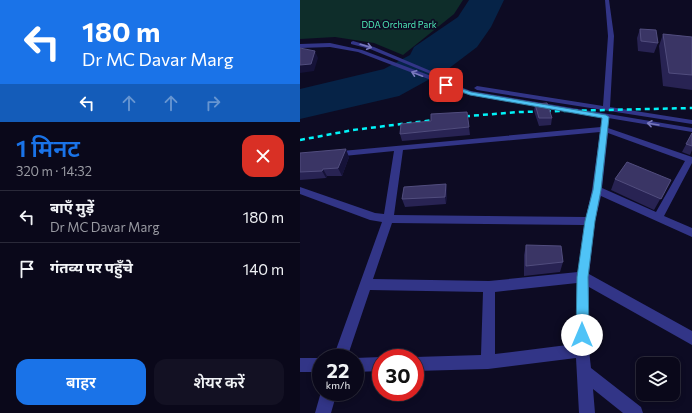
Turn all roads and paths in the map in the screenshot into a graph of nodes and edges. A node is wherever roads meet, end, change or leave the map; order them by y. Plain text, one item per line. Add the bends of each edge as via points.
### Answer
1 (607, 0) edge
2 (300, 41) edge
3 (300, 46) edge
4 (449, 83) junction
5 (499, 91) junction
6 (493, 98) junction
7 (606, 113) junction
8 (692, 122) edge
9 (604, 129) junction
10 (692, 130) edge
11 (399, 148) junction
12 (323, 155) edge
13 (691, 160) edge
14 (300, 190) edge
15 (597, 190) junction
16 (658, 217) junction
17 (388, 219) junction
18 (590, 221) junction
19 (692, 233) edge
20 (583, 277) junction
21 (367, 284) junction
22 (489, 287) junction
23 (692, 338) edge
24 (343, 349) edge
25 (582, 350) junction
26 (488, 362) junction
27 (424, 364) edge
28 (300, 365) edge
29 (312, 365) edge
30 (585, 373) junction
31 (327, 401) edge
32 (323, 413) edge
33 (587, 413) edge
34 (636, 413) edge

1 - 7 street via 611,36
2 -> 4 street via 340,41 356,44 398,58
4 -> 3 street via 348,48
4 - 5 street
4 - 6 street via 470,94
5 - 6 street
5 - 7 street
6 - 7 street
7 - 8 street
7 - 9 street
10 -> 7 street
9 - 11 street
9 - 13 street
9 - 15 street
11 - 12 street
11 - 17 street
13 - 16 street
14 - 17 street via 374,217
15 - 16 street
15 - 18 street
16 - 19 street
17 - 18 street
17 - 21 street
18 - 20 street
20 - 22 street
20 - 23 street
20 - 25 street
21 - 22 street
21 - 24 street
22 - 26 street
25 - 26 street
25 - 30 street
26 - 27 street
28 - 29 street
30 - 33 street
30 - 34 street
31 - 32 street

